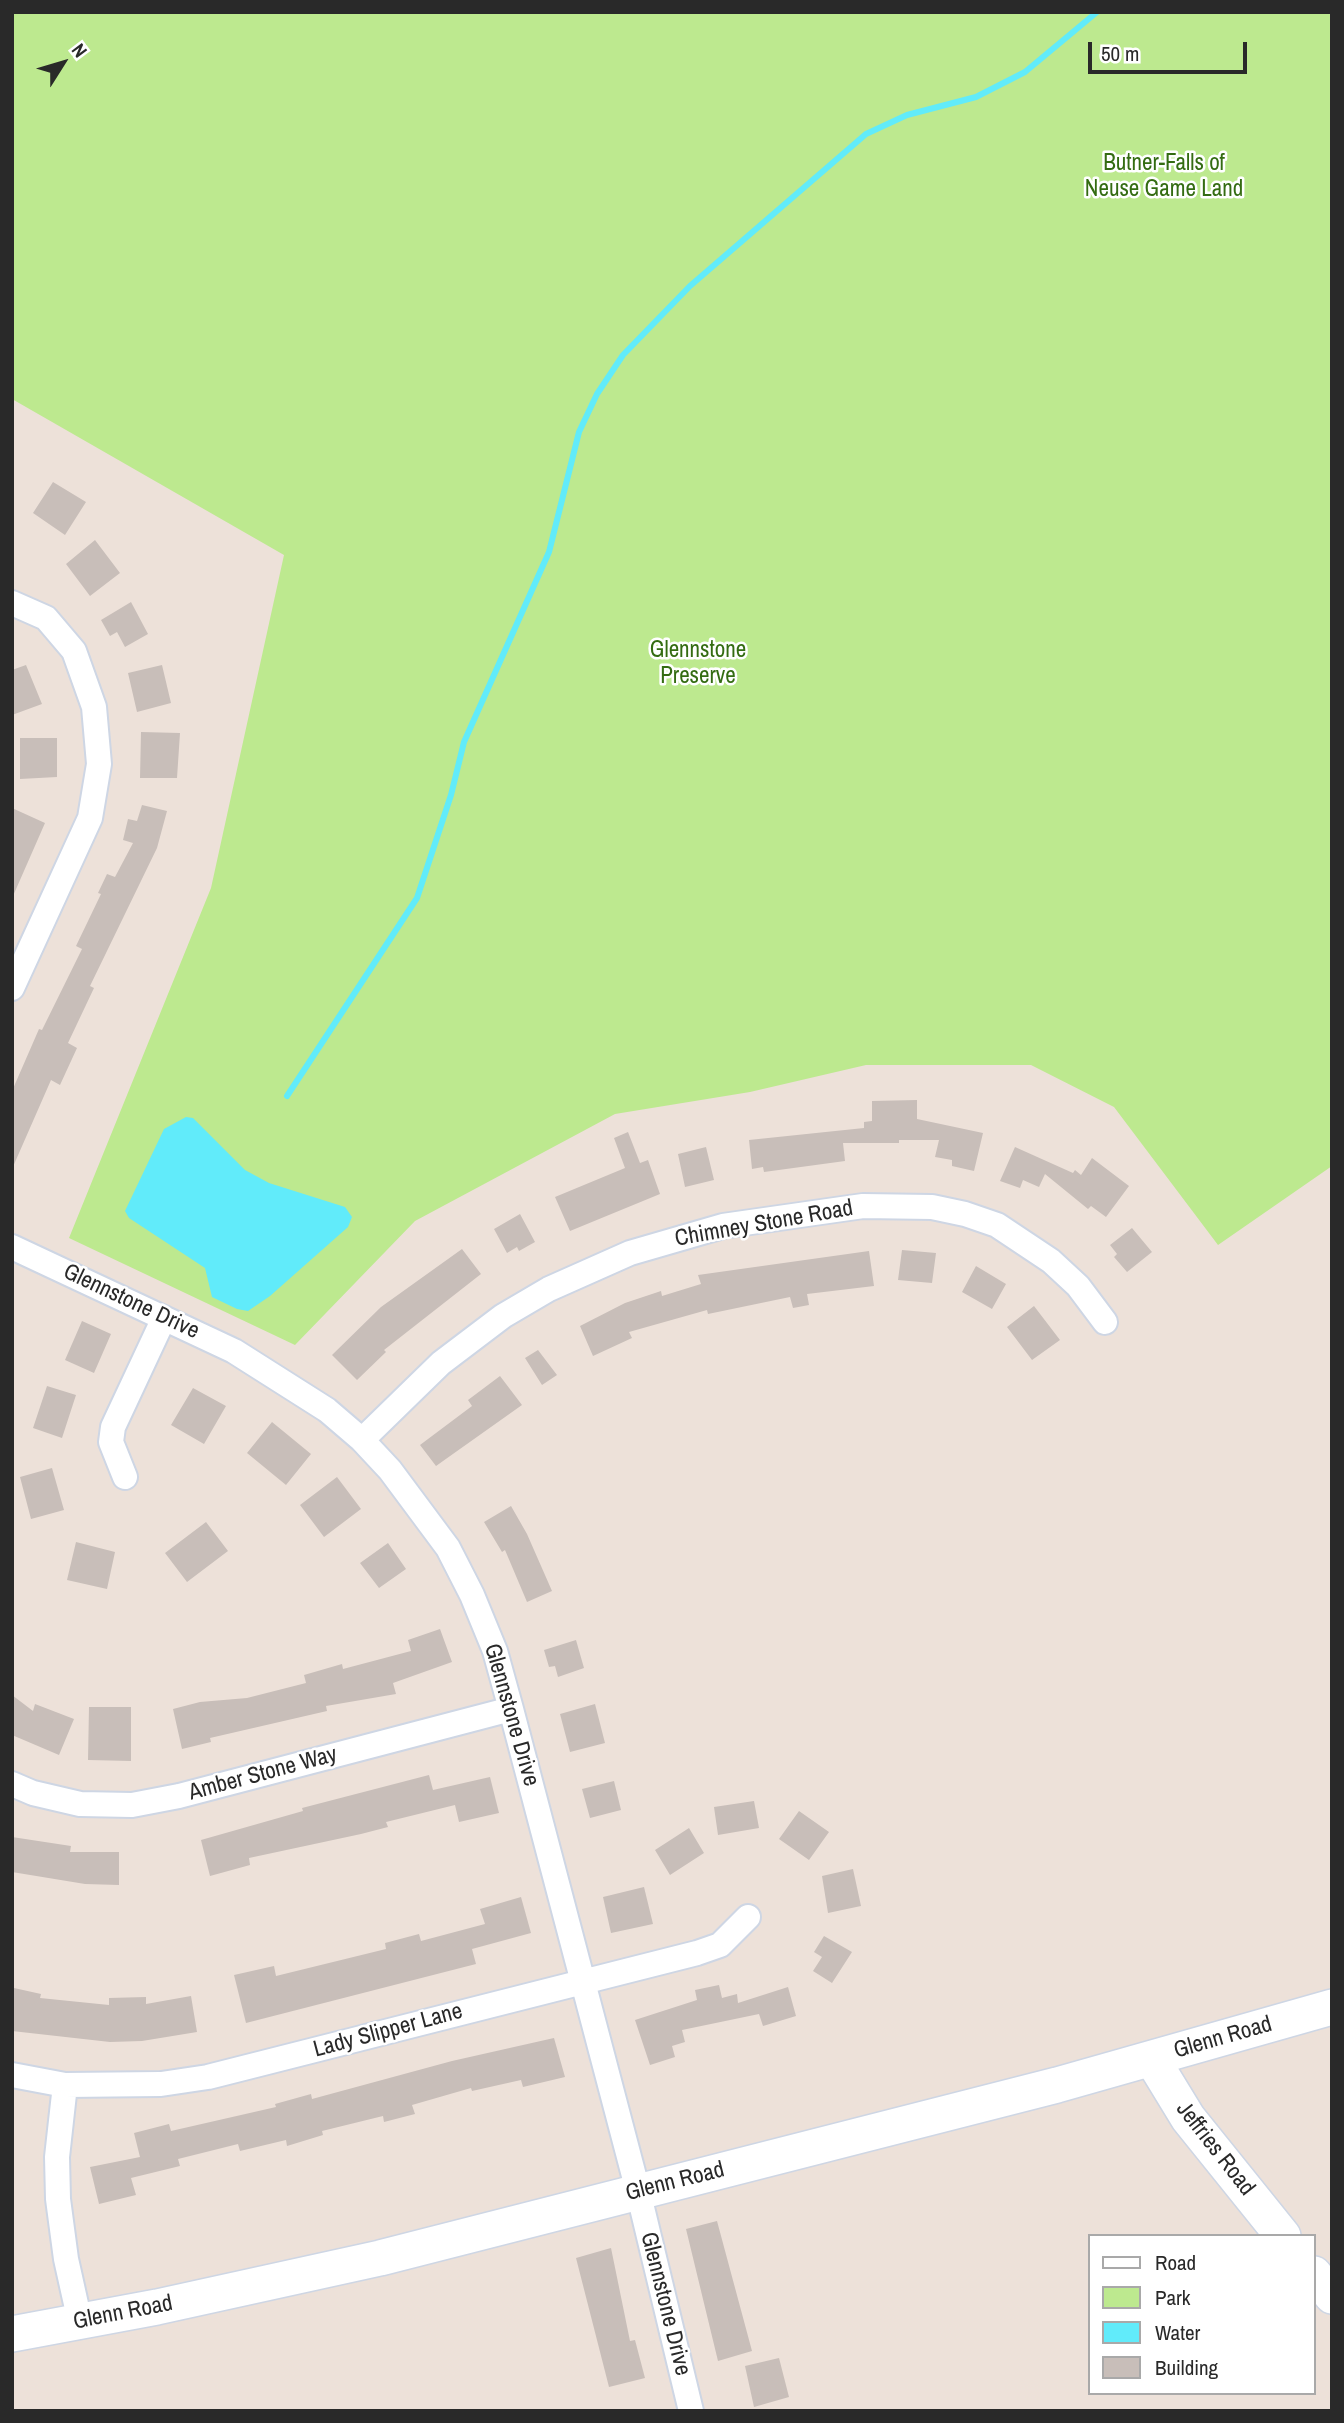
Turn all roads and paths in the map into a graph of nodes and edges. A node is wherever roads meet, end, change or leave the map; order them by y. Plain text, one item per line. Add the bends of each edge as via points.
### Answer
1 (12, 603) edge
2 (12, 988) edge
3 (12, 1247) edge
4 (164, 1318) junction
5 (1105, 1322) dead end
6 (362, 1440) junction
7 (125, 1477) dead end
8 (511, 1709) junction
9 (12, 1784) edge
10 (748, 1917) dead end
11 (582, 1981) junction
12 (1332, 2007) edge
13 (1152, 2059) junction
14 (12, 2075) edge
15 (65, 2085) junction
16 (638, 2192) junction
17 (1281, 2234) edge
18 (1316, 2276) edge
19 (1332, 2296) edge
20 (80, 2322) junction
21 (12, 2334) edge
22 (691, 2411) edge

1 - 2 street via 46,618 74,650 94,708 99,764 90,818
3 - 4 street, Glennstone Drive
4 - 6 street, Glennstone Drive via 234,1351 327,1410
4 - 7 street via 113,1427 111,1442
5 - 6 street, Chimney Stone Road via 1078,1286 1051,1261 997,1225 965,1214 900,1204 723,1226 589,1269 503,1316 441,1363
6 - 8 street, Glennstone Drive via 420,1507 448,1548 495,1651
8 - 9 street, Amber Stone Way via 132,1805 80,1804
8 - 11 street, Glennstone Drive
10 - 11 street, Lady Slipper Lane via 720,1944 697,1954
11 - 15 street, Lady Slipper Lane via 208,2077 161,2084
11 - 16 street, Glennstone Drive
12 - 13 street, Glenn Road
13 - 16 street, Glenn Road
13 - 17 street, Jeffries Road via 1188,2118
14 - 15 street, Lady Slipper Lane
15 - 20 street via 57,2157 58,2199
16 - 20 street, Glenn Road via 380,2258
16 - 22 street, Glennstone Drive
18 - 19 street
20 - 21 street, Glenn Road

